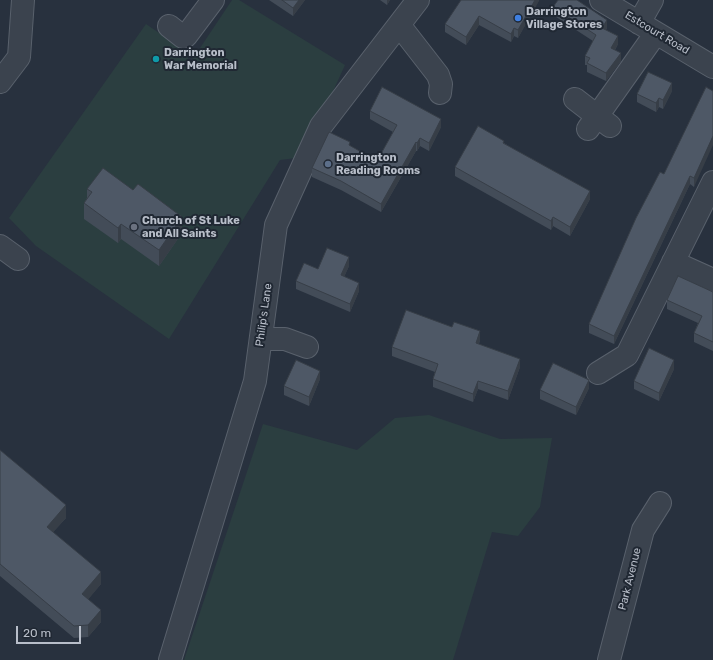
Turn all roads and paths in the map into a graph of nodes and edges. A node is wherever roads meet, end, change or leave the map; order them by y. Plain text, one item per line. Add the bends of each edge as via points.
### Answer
1 (23, 0) edge
2 (213, 0) edge
3 (418, 0) edge
4 (601, 0) edge
5 (652, 0) edge
6 (638, 17) edge
7 (169, 26) dead end
8 (400, 26) junction
9 (713, 67) edge
10 (0, 82) edge
11 (440, 93) dead end
12 (575, 99) dead end
13 (713, 182) edge
14 (0, 246) edge
15 (18, 259) dead end
16 (673, 262) junction
17 (713, 280) edge
18 (260, 339) junction
19 (307, 347) dead end
20 (598, 373) dead end
21 (660, 503) dead end
22 (170, 660) edge
23 (609, 660) edge

1 - 10 street via 19,57
2 - 7 street via 186,36 182,37
3 - 8 street, Philip's Lane
4 - 6 street, Estcourt Road
5 - 6 street
6 - 9 street, Estcourt Road
6 - 12 street via 598,124
8 - 11 street via 438,75
8 - 18 street, Philip's Lane via 321,126 276,224
13 - 16 street
14 - 15 street
16 - 17 street
16 - 20 street via 627,355
18 - 19 street via 285,339
18 - 22 street, Philip's Lane via 255,381
21 - 23 street, Park Avenue via 643,530

